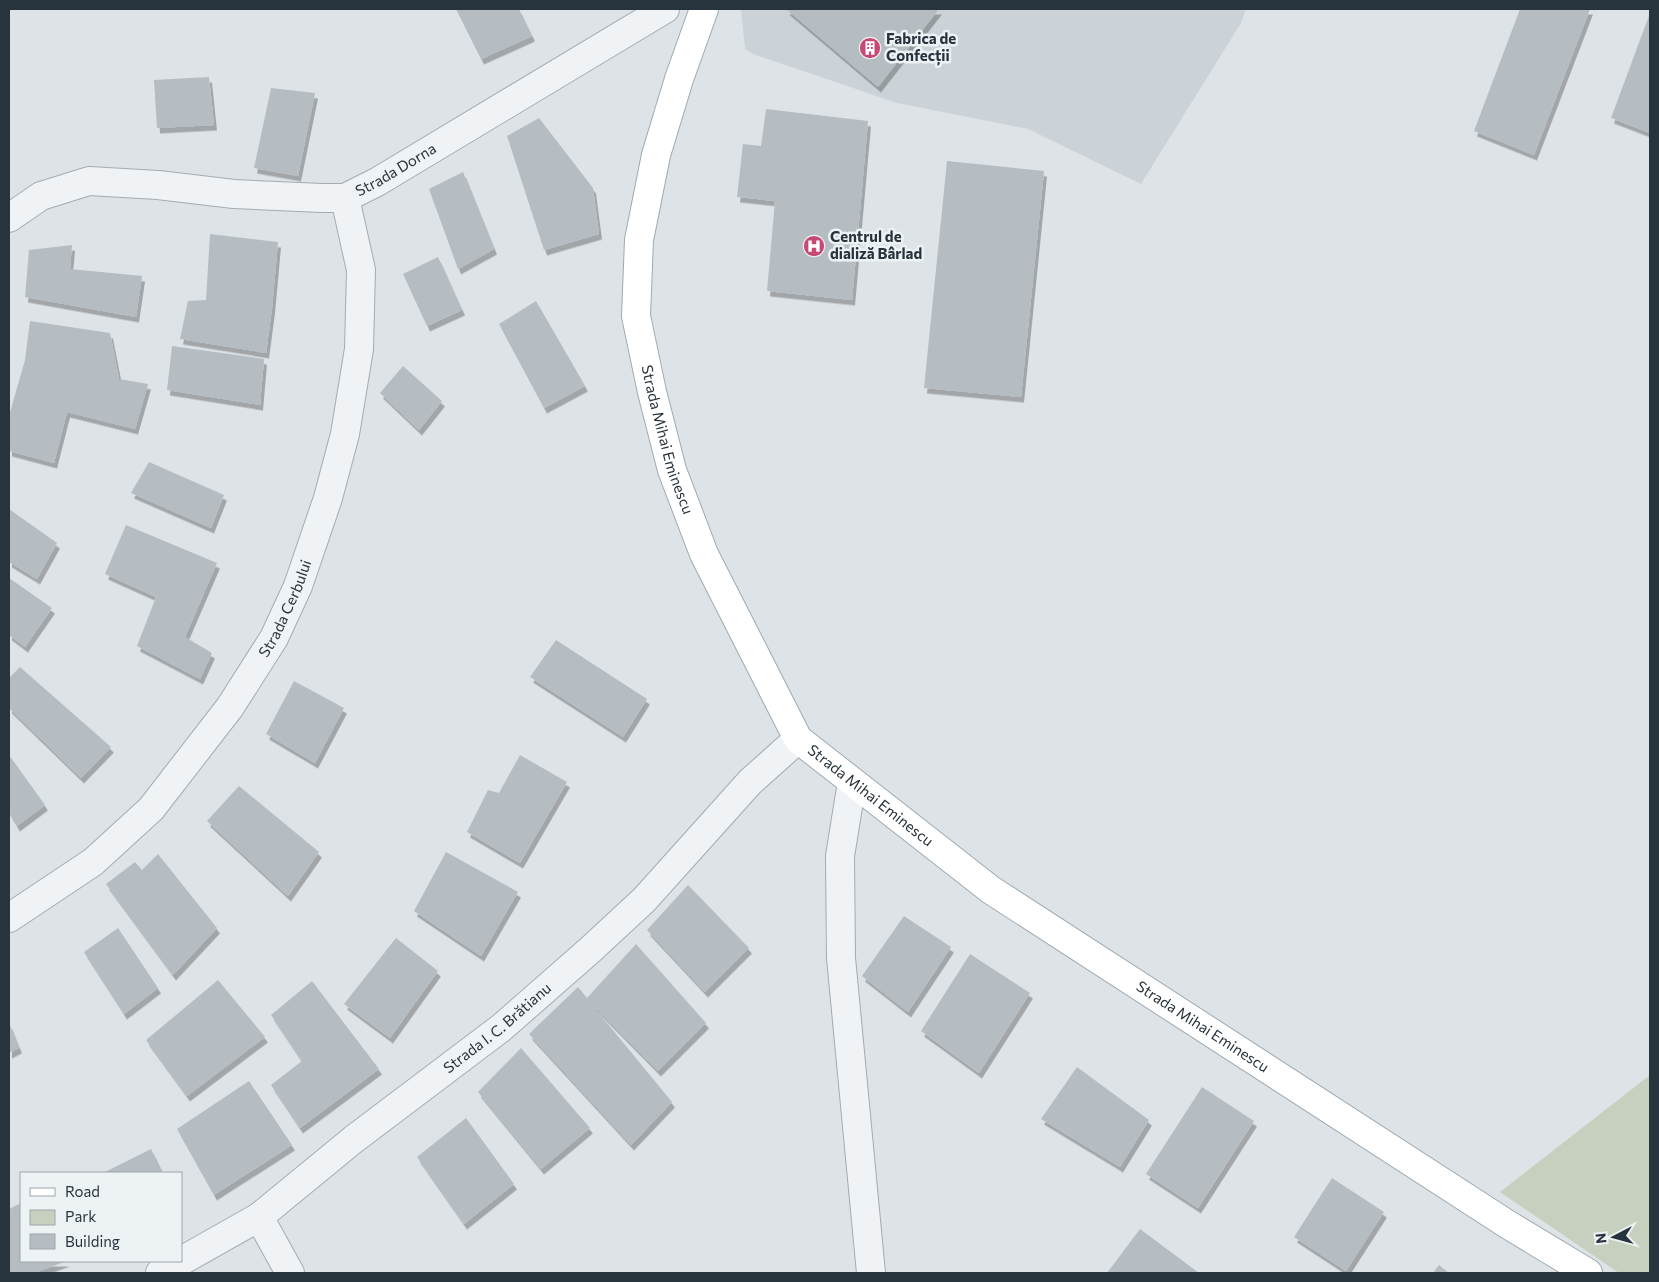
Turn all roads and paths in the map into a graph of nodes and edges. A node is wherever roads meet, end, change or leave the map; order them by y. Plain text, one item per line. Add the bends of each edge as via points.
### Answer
1 (665, 9) edge
2 (704, 9) edge
3 (345, 198) junction
4 (9, 218) edge
5 (798, 739) junction
6 (852, 782) junction
7 (9, 918) edge
8 (259, 1217) junction
9 (182, 1261) edge
10 (179, 1262) edge
11 (160, 1273) edge
12 (290, 1273) edge
13 (871, 1273) edge
14 (1588, 1273) edge

1 - 3 street, Strada Dorna
2 - 5 main road, Strada Mihai Eminescu via 656,155 639,240 636,316 675,479 704,554
3 - 4 street, Strada Dorna via 234,194 158,185 89,182 41,196
3 - 7 street, Strada Cerbului via 361,270 359,349 347,425 328,498 298,586 274,638 230,707 151,809 93,862
5 - 6 main road, Strada Mihai Eminescu
5 - 8 street, Strada I. C. Brătianu via 750,782 644,900 590,950 501,1028 354,1139
6 - 13 street via 840,856 842,958
6 - 14 main road, Strada Mihai Eminescu via 991,890 1499,1219
8 - 9 street, Strada I. C. Brătianu
8 - 12 street
10 - 11 street, Strada I. C. Brătianu

